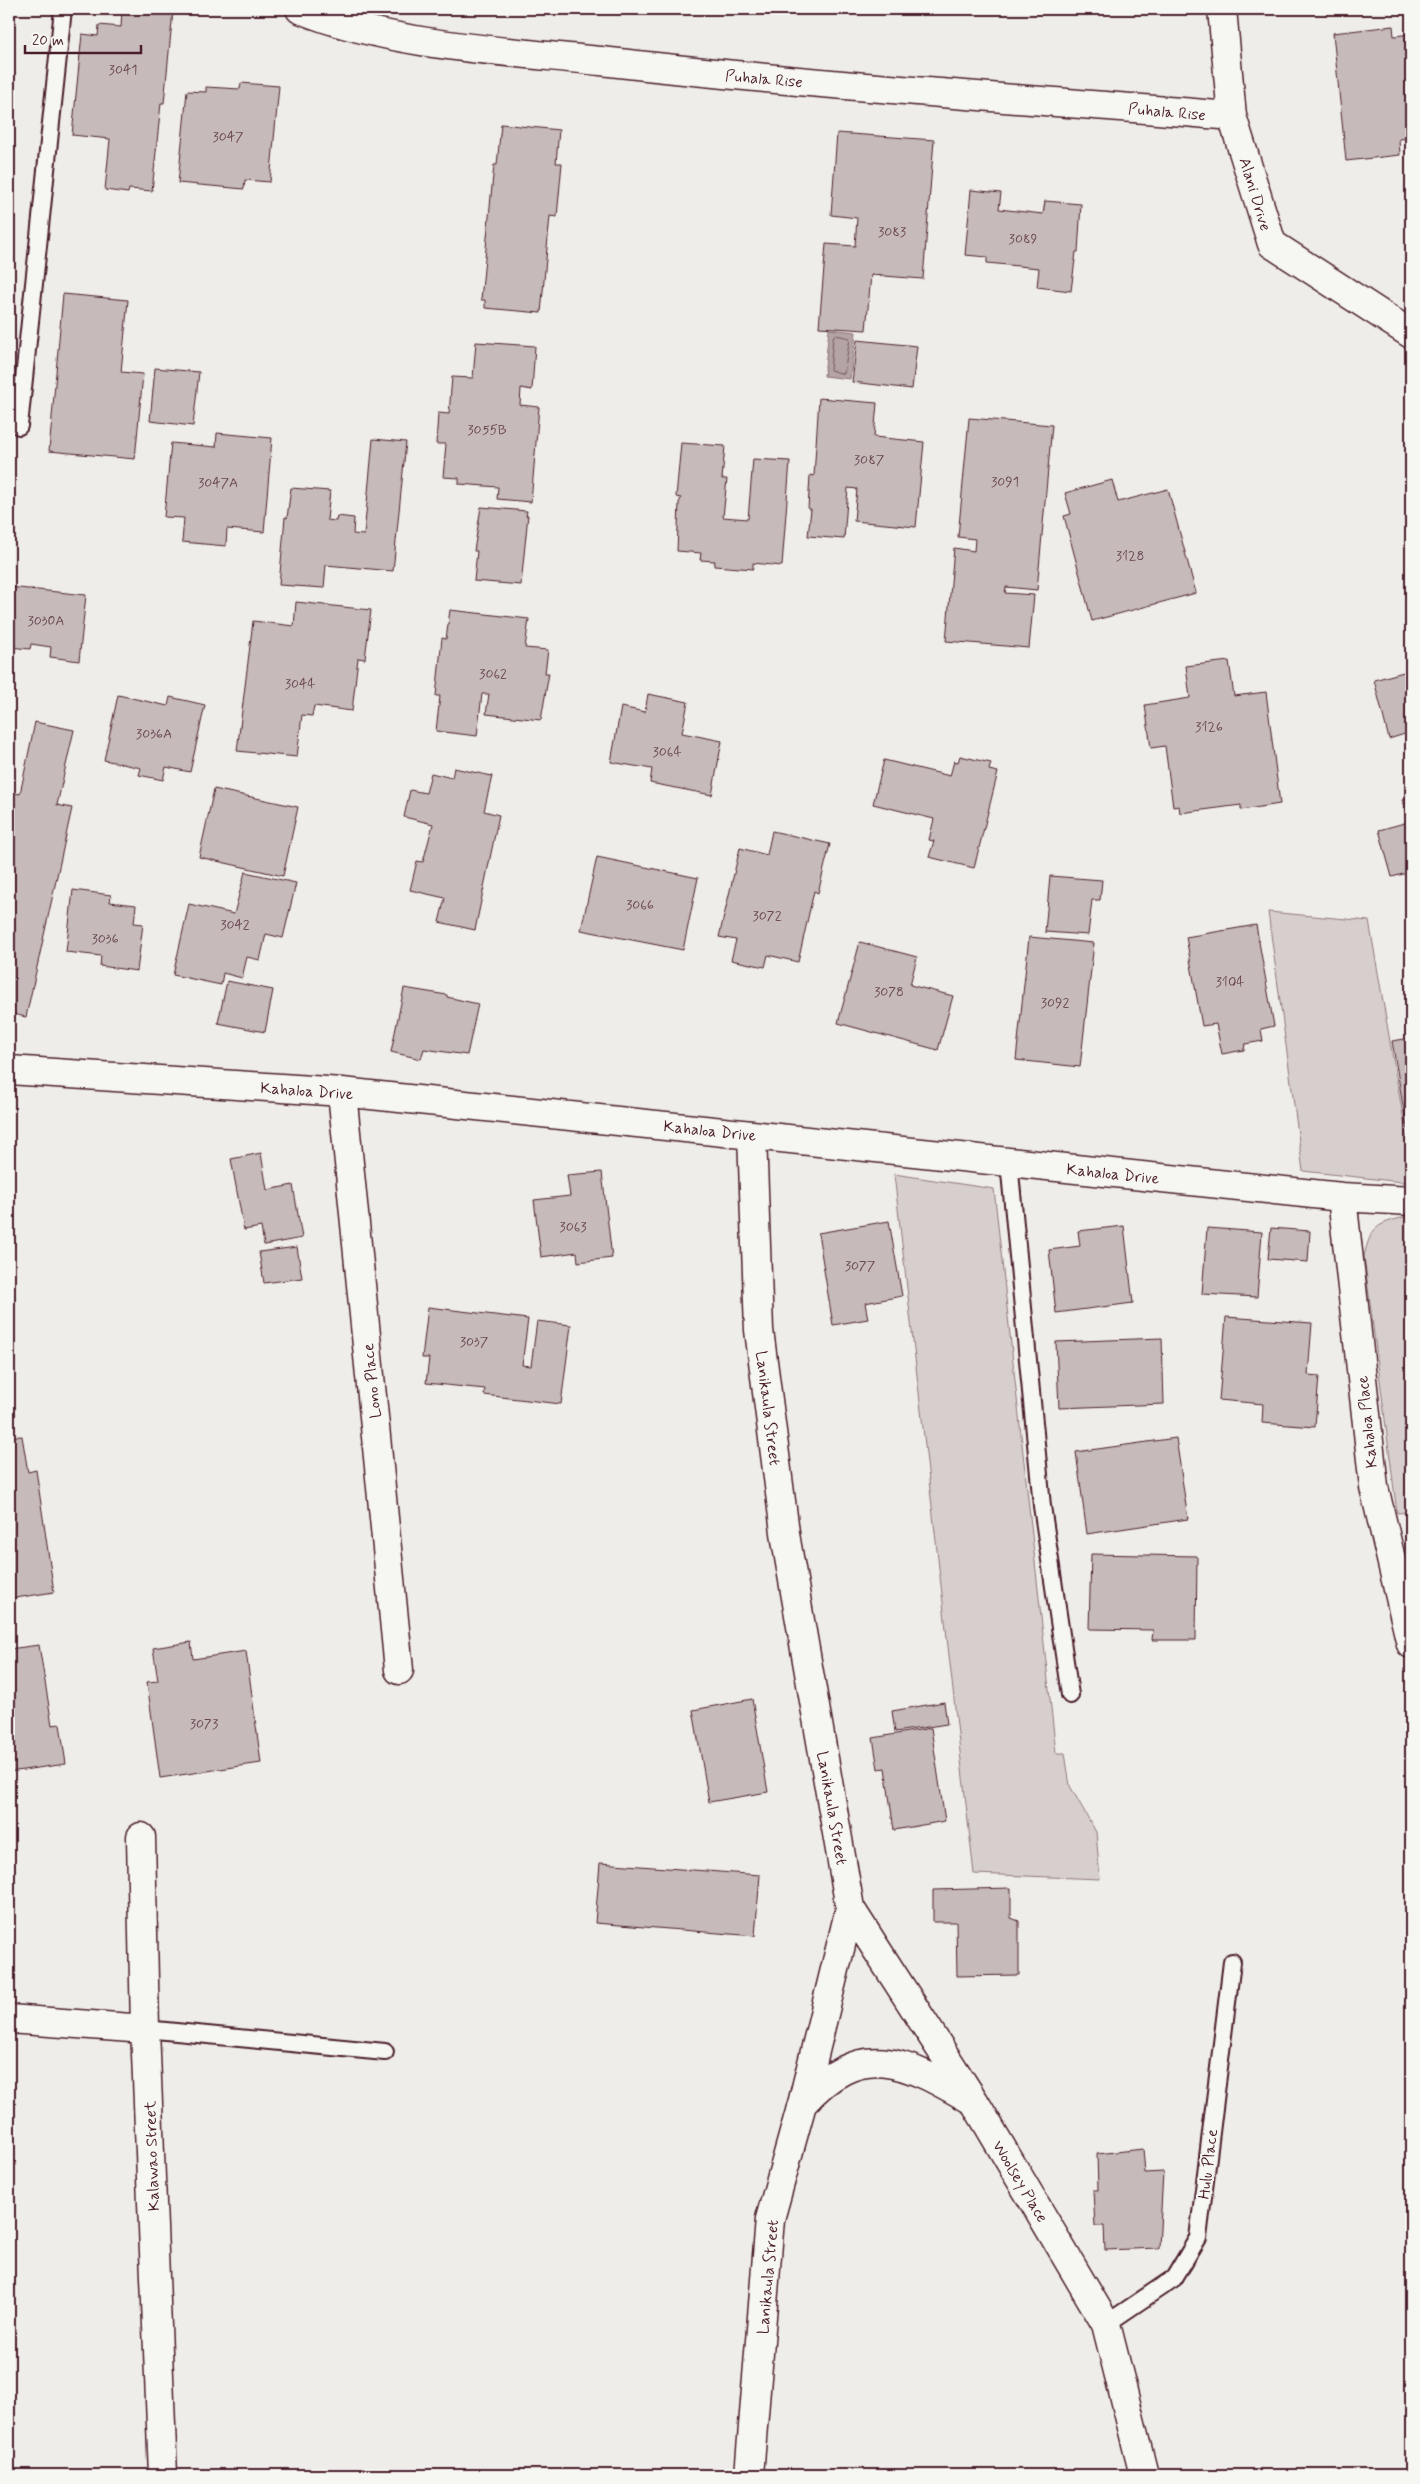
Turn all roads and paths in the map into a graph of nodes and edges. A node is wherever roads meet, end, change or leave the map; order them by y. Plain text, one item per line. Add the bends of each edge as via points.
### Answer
1 (63, 9) edge
2 (300, 9) edge
3 (1222, 9) edge
4 (1232, 116) junction
5 (1411, 334) edge
6 (20, 426) dead end
7 (9, 1070) edge
8 (342, 1092) junction
9 (752, 1135) junction
10 (1010, 1162) junction
11 (1342, 1197) junction
12 (1411, 1201) edge
13 (1411, 1644) edge
14 (399, 1670) dead end
15 (1070, 1695) dead end
16 (141, 1838) dead end
17 (850, 1908) junction
18 (1232, 1962) dead end
19 (9, 2018) edge
20 (146, 2030) junction
21 (385, 2052) dead end
22 (974, 2101) junction
23 (802, 2104) junction
24 (1106, 2324) junction
25 (163, 2475) edge
26 (750, 2475) edge
27 (1144, 2475) edge

1 - 6 lane
2 - 4 street, Puhala Rise via 392,36 478,48 706,73
3 - 4 street, Alani Drive
4 - 5 street, Alani Drive via 1272,244
7 - 8 street, Kahaloa Drive
8 - 9 street, Kahaloa Drive
8 - 14 street, Lono Place
9 - 10 street, Kahaloa Drive
9 - 17 street, Lanikaula Street via 759,1330 786,1540
10 - 11 street, Kahaloa Drive
10 - 15 lane via 1042,1506
11 - 12 street, Kahaloa Drive
11 - 13 street, Kahaloa Place via 1374,1488
16 - 20 street, Kalawao Street
17 - 22 street, Woolsey Place
17 - 23 street, Lanikaula Street
18 - 24 lane, Hulu Place via 1198,2238 1174,2278
19 - 20 street
20 - 21 lane
20 - 25 street, Kalawao Street
22 - 23 street via 919,2071 875,2061 844,2070 814,2090
22 - 24 street, Woolsey Place
23 - 26 street, Lanikaula Street via 770,2219
24 - 27 street, Woolsey Place

